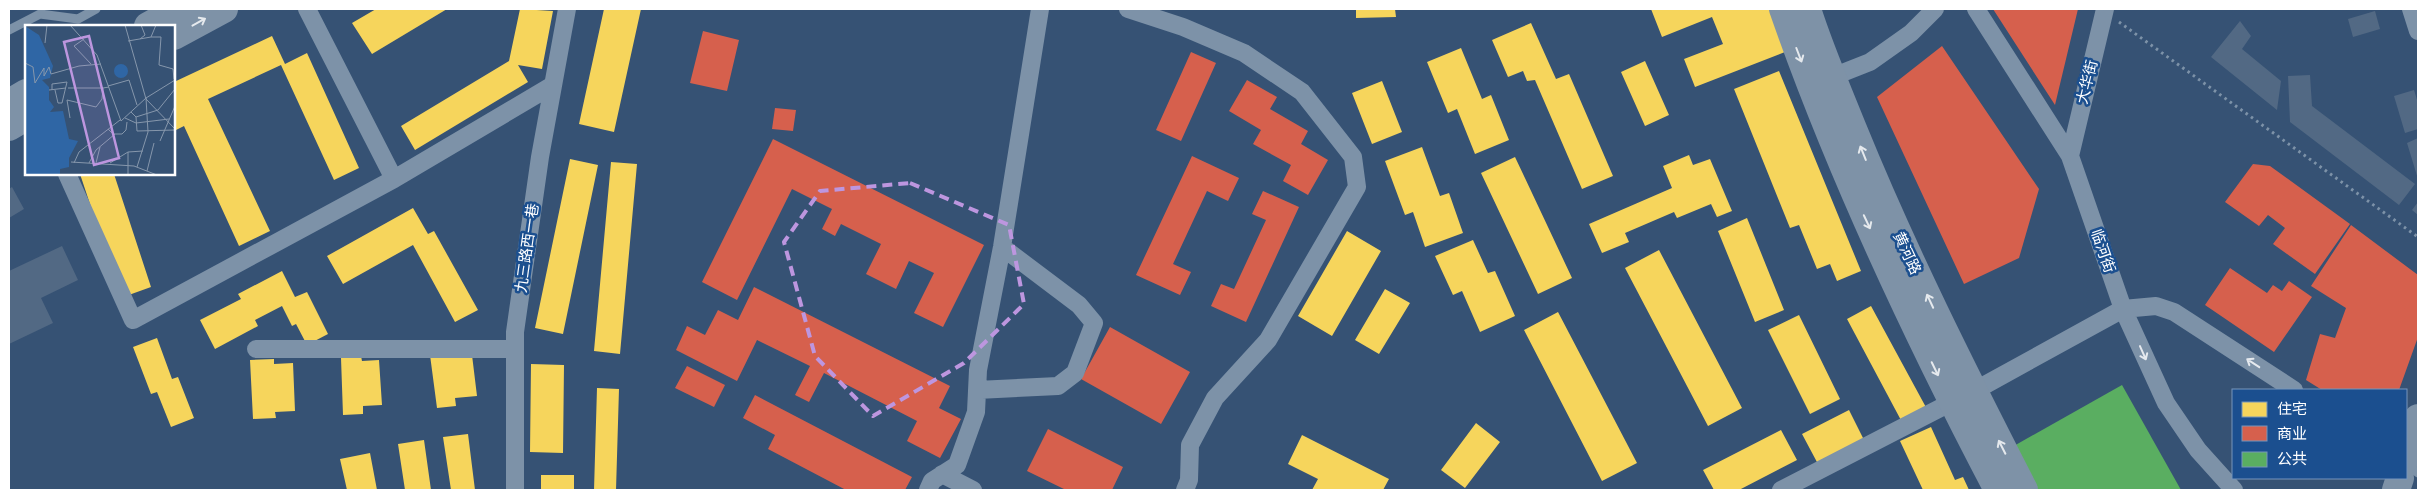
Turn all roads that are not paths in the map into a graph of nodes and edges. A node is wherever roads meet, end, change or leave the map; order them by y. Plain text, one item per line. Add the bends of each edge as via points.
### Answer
1 (96, 9) edge
2 (179, 9) edge
3 (224, 9) edge
4 (307, 9) edge
5 (567, 9) edge
6 (1040, 9) edge
7 (1128, 9) edge
8 (1783, 9) edge
9 (1807, 9) edge
10 (1935, 9) edge
11 (1976, 9) edge
12 (2411, 9) edge
13 (2104, 10) edge
14 (150, 25) edge
15 (9, 30) edge
16 (2418, 30) edge
17 (175, 35) edge
18 (1832, 77) junction
19 (553, 85) junction
20 (25, 94) edge
21 (9, 103) edge
22 (25, 118) edge
23 (9, 127) edge
24 (2070, 156) junction
25 (67, 175) edge
26 (394, 179) junction
27 (1002, 247) junction
28 (2123, 309) junction
29 (256, 349) dead end
30 (515, 349) junction
31 (2292, 389) edge
32 (977, 390) junction
33 (1963, 396) junction
34 (2418, 418) edge
35 (2407, 455) edge
36 (2407, 465) edge
37 (2418, 473) edge
38 (942, 474) junction
39 (515, 490) edge
40 (928, 490) edge
41 (973, 490) edge
42 (1185, 490) edge
43 (1781, 490) edge
44 (1998, 490) edge
45 (2024, 490) edge
46 (2234, 490) edge

1 - 15 lane via 78,19 40,14
2 - 14 highway
17 -> 3 highway
4 - 26 street
5 - 19 street, 九三路西一巷
6 - 27 street
7 - 42 street via 1183,27 1244,53 1302,92 1353,157 1357,187 1268,340 1215,398 1190,445 1189,480
8 -> 33 highway, 黄河路 via 1861,209
9 - 18 highway, 黄河路
10 - 18 street via 1911,33 1870,62
11 - 24 street, 临河街
12 - 16 street
13 - 24 street, 大华街
33 -> 18 highway, 黄河路
19 - 26 street
19 - 30 street, 九三路西一巷
20 - 21 highway
22 - 23 highway
24 - 28 street, 临河街
25 - 26 street via 133,320
27 - 32 street
27 - 32 street via 1079,305 1094,324 1074,373 1058,386
31 -> 28 street via 2174,312 2156,306
28 - 33 street
28 -> 46 street, 临河街 via 2166,403 2198,450
29 - 30 street
30 - 39 street, 九三路西一巷
32 - 38 street via 976,412 957,465
33 - 43 street
33 - 44 highway, 黄河路
45 -> 33 highway, 黄河路
34 - 35 highway
36 - 37 lane
38 - 40 street via 932,481
38 - 41 street

